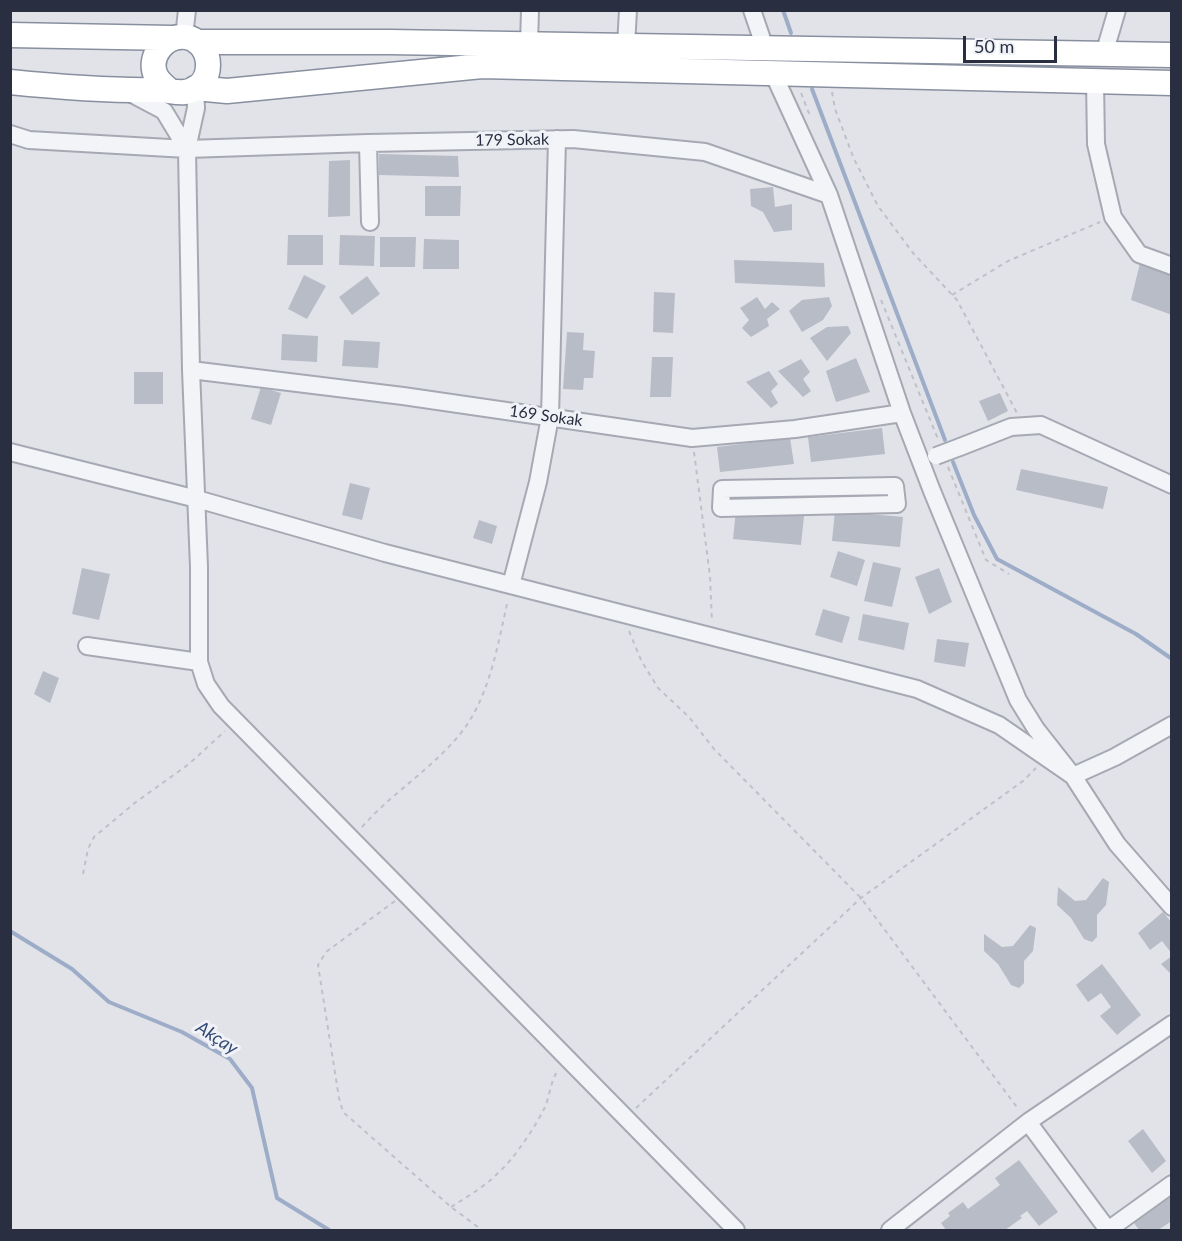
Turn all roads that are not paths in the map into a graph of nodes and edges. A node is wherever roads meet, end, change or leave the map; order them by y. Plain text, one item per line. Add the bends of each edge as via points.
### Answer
1 (188, 10) edge
2 (530, 10) edge
3 (628, 10) edge
4 (752, 10) edge
5 (1117, 10) edge
6 (10, 36) edge
7 (184, 39) junction
8 (529, 44) junction
9 (626, 46) junction
10 (765, 48) junction
11 (1104, 54) junction
12 (1172, 56) edge
13 (773, 73) junction
14 (1095, 81) junction
15 (10, 82) edge
16 (1172, 83) edge
17 (195, 88) junction
18 (227, 91) junction
19 (166, 100) junction
20 (194, 116) junction
21 (10, 134) edge
22 (557, 140) junction
23 (368, 143) junction
24 (187, 149) junction
25 (829, 195) junction
26 (370, 222) dead end
27 (1172, 266) edge
28 (190, 370) junction
29 (902, 413) junction
30 (550, 417) junction
31 (10, 452) edge
32 (935, 454) junction
33 (1172, 485) edge
34 (722, 489) joint
35 (197, 499) junction
36 (511, 585) junction
37 (87, 646) dead end
38 (199, 662) junction
39 (1172, 725) edge
40 (1073, 776) junction
41 (1172, 907) edge
42 (1172, 1024) edge
43 (1028, 1122) junction
44 (1172, 1184) edge
45 (736, 1230) edge
46 (890, 1230) edge
47 (1108, 1230) edge

1 - 7 street
2 - 8 street
3 - 9 street
4 - 10 street
5 - 11 street
6 - 7 highway
7 - 8 highway
7 - 17 highway via 204,48 209,66 202,83
7 - 19 highway via 164,43 158,50 154,67
8 - 9 highway
9 - 10 highway
10 - 11 highway
11 - 12 highway
13 - 14 highway
13 - 18 highway via 482,66
13 - 25 street
14 - 16 highway
14 - 27 street via 1096,144 1113,217 1139,254
15 - 19 highway via 126,91
17 - 18 highway
17 - 19 highway
17 - 20 street
18 - 20 street
19 - 24 street
20 - 24 street
21 - 24 street, 179 Sokak via 29,140
22 - 23 street, 179 Sokak
22 - 25 street, 179 Sokak via 705,152
22 - 30 street
23 - 24 street, 179 Sokak
23 - 26 street
24 - 28 street
25 - 29 street
28 - 30 street, 169 Sokak
28 - 35 street
29 - 30 street, 169 Sokak via 795,429 692,438
29 - 32 street
30 - 36 street via 538,482
31 - 35 street
32 - 33 street, bridge via 1011,427 1041,425
32 - 40 street via 1018,700
34 - 34 street via 895,486 897,504 721,508
35 - 36 street
35 - 38 street
36 - 40 street via 916,689 999,725
37 - 38 street
38 - 45 street via 206,684 221,706
39 - 40 street
40 - 41 street via 1117,844
42 - 43 street
43 - 46 street
43 - 47 street
44 - 47 street

